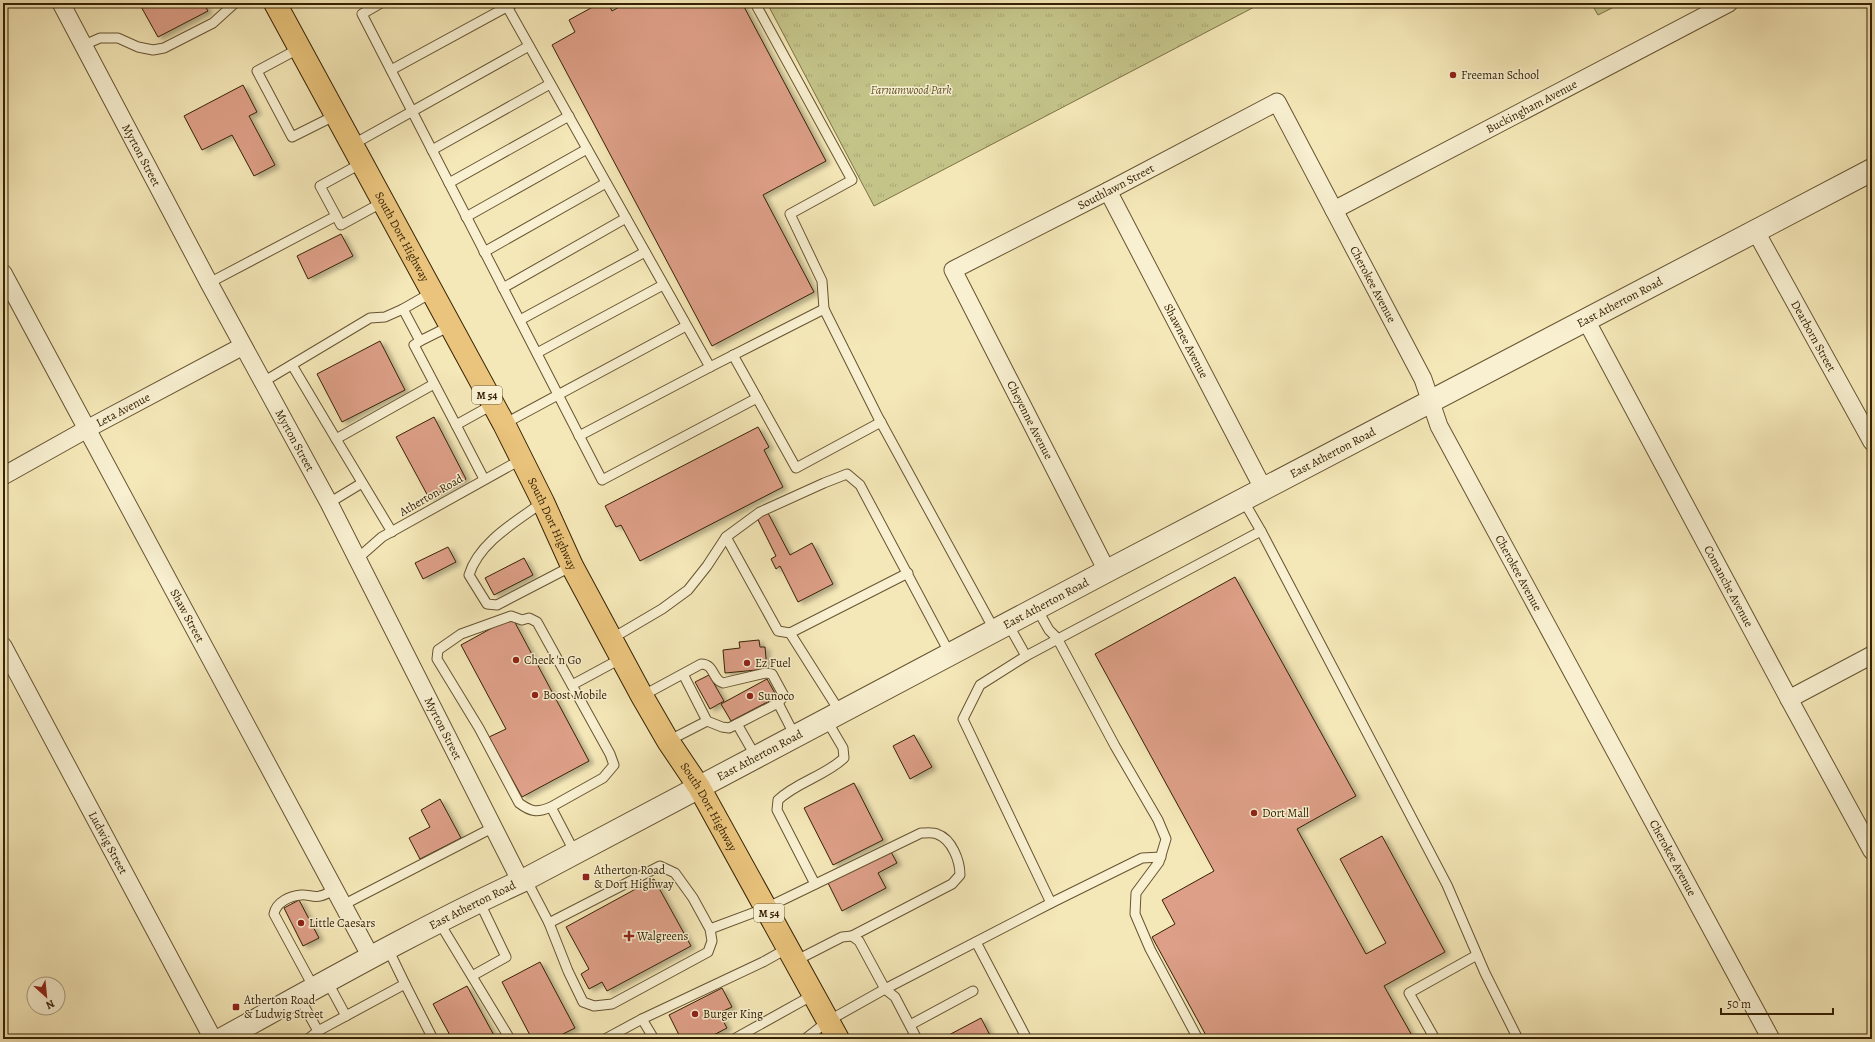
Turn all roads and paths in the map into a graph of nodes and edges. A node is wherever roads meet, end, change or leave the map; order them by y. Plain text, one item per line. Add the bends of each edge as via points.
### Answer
1 (61, 3) edge
2 (234, 3) edge
3 (275, 3) edge
4 (381, 3) edge
5 (755, 3) edge
6 (1729, 3) edge
7 (509, 4) edge
8 (84, 45) junction
9 (529, 46) junction
10 (300, 48) junction
11 (391, 70) junction
12 (550, 84) junction
13 (1277, 102) joint
14 (412, 111) junction
15 (336, 115) junction
16 (569, 116) junction
17 (587, 149) junction
18 (432, 150) junction
19 (357, 154) junction
20 (1872, 170) edge
21 (449, 183) junction
22 (606, 183) junction
23 (1108, 192) junction
24 (383, 202) junction
25 (1334, 210) junction
26 (336, 216) junction
27 (466, 217) junction
28 (626, 218) junction
29 (1756, 230) junction
30 (484, 252) junction
31 (645, 252) junction
32 (953, 270) joint
33 (3, 273) edge
34 (209, 283) junction
35 (663, 285) junction
36 (503, 288) junction
37 (432, 293) junction
38 (403, 309) junction
39 (824, 309) junction
40 (520, 320) junction
41 (1586, 320) junction
42 (450, 326) junction
43 (686, 326) junction
44 (420, 341) junction
45 (243, 346) junction
46 (537, 353) junction
47 (733, 355) junction
48 (292, 365) junction
49 (710, 367) junction
50 (263, 382) junction
51 (434, 384) junction
52 (558, 394) junction
53 (757, 398) junction
54 (1429, 401) junction
55 (492, 405) junction
56 (881, 422) junction
57 (504, 424) junction
58 (456, 425) junction
59 (87, 428) junction
60 (579, 436) junction
61 (336, 439) junction
62 (1872, 442) edge
63 (522, 459) junction
64 (3, 476) edge
65 (484, 479) junction
66 (362, 483) junction
67 (1264, 490) junction
68 (1243, 500) junction
69 (543, 502) junction
70 (329, 504) junction
71 (1261, 530) junction
72 (392, 532) junction
73 (726, 537) junction
74 (357, 559) junction
75 (572, 566) junction
76 (1107, 570) junction
77 (908, 573) junction
78 (1037, 609) junction
79 (1002, 627) junction
80 (790, 633) junction
81 (1057, 638) junction
82 (611, 639) junction
83 (3, 646) edge
84 (950, 654) junction
85 (1872, 655) edge
86 (1026, 656) junction
87 (622, 658) junction
88 (683, 674) junction
89 (572, 685) junction
90 (642, 696) junction
91 (1788, 699) junction
92 (778, 703) junction
93 (833, 716) junction
94 (707, 721) junction
95 (737, 724) junction
96 (795, 736) junction
97 (668, 741) junction
98 (756, 757) junction
99 (699, 787) junction
100 (551, 806) junction
101 (494, 827) junction
102 (1872, 851) edge
103 (575, 853) junction
104 (1160, 857) junction
105 (523, 881) junction
106 (815, 884) junction
107 (334, 889) junction
108 (479, 901) junction
109 (1051, 903) junction
110 (343, 905) junction
111 (766, 908) junction
112 (439, 922) junction
113 (549, 923) junction
114 (710, 929) junction
115 (852, 936) junction
116 (976, 942) junction
117 (379, 953) junction
118 (791, 954) junction
119 (1477, 955) junction
120 (472, 976) junction
121 (405, 984) junction
122 (314, 989) junction
123 (886, 989) junction
124 (973, 991) dead end
125 (814, 995) junction
126 (346, 1016) junction
127 (642, 1019) junction
128 (910, 1025) junction
129 (833, 1030) edge
130 (318, 1031) junction
131 (213, 1039) edge
132 (222, 1039) edge
133 (308, 1039) edge
134 (433, 1039) edge
135 (510, 1039) edge
136 (605, 1039) edge
137 (654, 1039) edge
138 (734, 1039) edge
139 (805, 1039) edge
140 (917, 1039) edge
141 (1027, 1039) edge
142 (1198, 1039) edge
143 (1435, 1039) edge
144 (1518, 1039) edge
145 (1771, 1039) edge

1 - 8 street, Myrton Street
2 - 8 lane via 213,23 164,48 153,50 138,47 118,38 100,38
3 - 10 main road, South Dort Highway / M 54
4 - 11 lane via 362,14
5 - 39 lane via 852,180 790,214 822,281
6 - 25 street, Buckingham Avenue
7 - 9 lane
7 - 11 lane
8 - 34 street, Myrton Street
9 - 12 lane
9 - 14 lane
10 - 15 main road, South Dort Highway / M 54
10 - 15 lane via 256,71 292,137
11 - 14 lane
12 - 16 lane
12 - 18 lane
13 - 23 street, Southlawn Street
13 - 25 street, Cherokee Avenue
14 - 18 lane
14 - 19 lane
15 - 19 main road, South Dort Highway / M 54
16 - 17 lane
16 - 21 lane
17 - 22 lane
17 - 27 lane
18 - 21 lane
19 - 24 main road, South Dort Highway / M 54
19 - 26 lane via 320,186
20 - 29 street, East Atherton Road
21 - 27 lane
22 - 28 lane
22 - 30 lane
23 - 32 street, Southlawn Street
23 - 67 street, Shawnee Avenue
24 - 26 lane via 341,225
24 - 37 main road, South Dort Highway / M 54
25 - 54 street, Cherokee Avenue via 1423,378
26 - 34 lane
27 - 30 lane
28 - 31 lane
28 - 36 lane
29 - 41 street, East Atherton Road
29 - 62 street, Dearborn Street
30 - 36 lane
31 - 35 lane
31 - 40 lane
32 - 76 street, Cheyenne Avenue
33 - 59 street, Shaw Street
34 - 45 street, Myrton Street
35 - 43 lane
35 - 46 lane
36 - 40 lane
37 - 38 lane
37 - 42 main road, South Dort Highway / M 54
38 - 44 lane
38 - 48 lane via 386,317 370,318
39 - 47 lane
39 - 56 lane
40 - 46 lane
41 - 54 street, East Atherton Road
41 - 91 street, Comanche Avenue
42 - 44 lane
42 - 55 main road, South Dort Highway / M 54
43 - 49 lane
43 - 52 lane
44 - 51 lane via 414,345
45 - 50 street, Myrton Street
45 - 59 street, Leta Avenue
46 - 52 lane
47 - 49 lane
47 - 53 lane
48 - 50 lane
48 - 61 lane
49 - 60 lane
50 - 70 street, Myrton Street
51 - 58 lane
51 - 61 lane
52 - 57 lane
52 - 60 lane
53 - 56 lane via 796,468
53 - 60 lane via 602,480
54 - 67 street, East Atherton Road
54 - 145 street, Cherokee Avenue via 1439,426
55 - 57 main road, South Dort Highway / M 54
55 - 58 lane
56 - 79 lane
57 - 63 main road, South Dort Highway / M 54
58 - 65 lane
59 - 64 street, Leta Avenue
59 - 107 street, Shaw Street
61 - 66 lane
63 - 65 lane, Atherton Road
63 - 69 main road, South Dort Highway / M 54
65 - 72 lane, Atherton Road
66 - 70 lane
66 - 72 lane
67 - 68 street, East Atherton Road
68 - 71 lane
68 - 76 street, East Atherton Road
69 - 75 main road, South Dort Highway / M 54
69 - 75 lane via 506,529 486,548 472,565 469,575 487,604 497,605
70 - 74 street, Myrton Street
71 - 81 lane
71 - 119 lane via 1447,885
72 - 74 lane, Atherton Road via 382,537
73 - 77 lane via 760,512 847,474 860,485
73 - 80 lane via 778,630
73 - 82 lane via 688,590 662,609
74 - 101 street, Myrton Street
75 - 82 main road, South Dort Highway / M 54
76 - 78 street, East Atherton Road
77 - 80 lane
77 - 84 lane
78 - 79 street, East Atherton Road
78 - 81 lane via 1049,630
79 - 84 street, East Atherton Road
79 - 86 lane
80 - 93 lane
81 - 86 lane
81 - 104 lane via 1158,820 1166,839
82 - 87 main road, South Dort Highway / M 54
83 - 131 street, Ludwig Street
84 - 93 street, East Atherton Road
85 - 91 street
86 - 109 lane via 980,685 963,719
87 - 89 lane
87 - 90 main road, South Dort Highway / M 54
88 - 90 lane
88 - 92 lane via 701,664 710,666 718,681 723,683 769,673 774,675 784,696
88 - 94 lane
89 - 100 lane via 614,765 603,778
89 - 100 lane via 538,622 529,618 522,620 511,616 461,634 438,650 437,659 479,728 519,803 530,811 543,810
90 - 97 main road, South Dort Highway / M 54
91 - 102 street, Comanche Avenue
92 - 95 lane
92 - 96 lane
93 - 96 street, East Atherton Road
93 - 106 lane via 844,758 835,767 786,792 778,800 777,805 777,810
94 - 95 lane via 722,728
94 - 97 lane
95 - 98 lane
96 - 98 street, East Atherton Road
97 - 99 main road, South Dort Highway / M 54
98 - 99 street, East Atherton Road
99 - 103 street, East Atherton Road
99 - 111 main road, South Dort Highway / M 54
100 - 103 lane
101 - 105 street, Myrton Street
101 - 110 lane
103 - 105 street, East Atherton Road
104 - 109 lane via 1142,858
104 - 142 lane via 1136,893 1135,914 1150,949
105 - 108 street, East Atherton Road
105 - 113 lane
106 - 111 lane
106 - 115 lane via 921,834 936,833 948,840 960,865 960,875 952,884
107 - 110 street, Shaw Street
107 - 122 lane via 319,897 302,895 289,898 274,909 274,914
108 - 112 street, East Atherton Road
108 - 120 lane via 506,957
109 - 116 lane
110 - 117 street, Shaw Street
111 - 114 lane
111 - 118 main road, South Dort Highway / M 54
112 - 117 street, East Atherton Road
112 - 120 lane
113 - 114 lane via 660,866 675,873 693,898
113 - 114 lane via 568,971 584,1002 594,1006 612,1004 708,952 712,941
115 - 118 lane
115 - 123 lane via 859,941
116 - 123 lane
116 - 141 lane
117 - 121 lane
117 - 122 street, East Atherton Road
118 - 125 main road, South Dort Highway / M 54
118 - 127 lane via 763,962
119 - 143 lane via 1409,993
119 - 144 lane
120 - 135 lane
121 - 126 lane
121 - 134 lane
122 - 126 lane
122 - 130 lane
122 - 132 street, East Atherton Road
123 - 128 lane via 895,997
123 - 129 lane
124 - 128 lane
125 - 129 main road, South Dort Highway / M 54
125 - 138 lane
126 - 130 lane
127 - 136 lane
127 - 137 lane
128 - 140 lane
129 - 139 lane
130 - 133 lane

